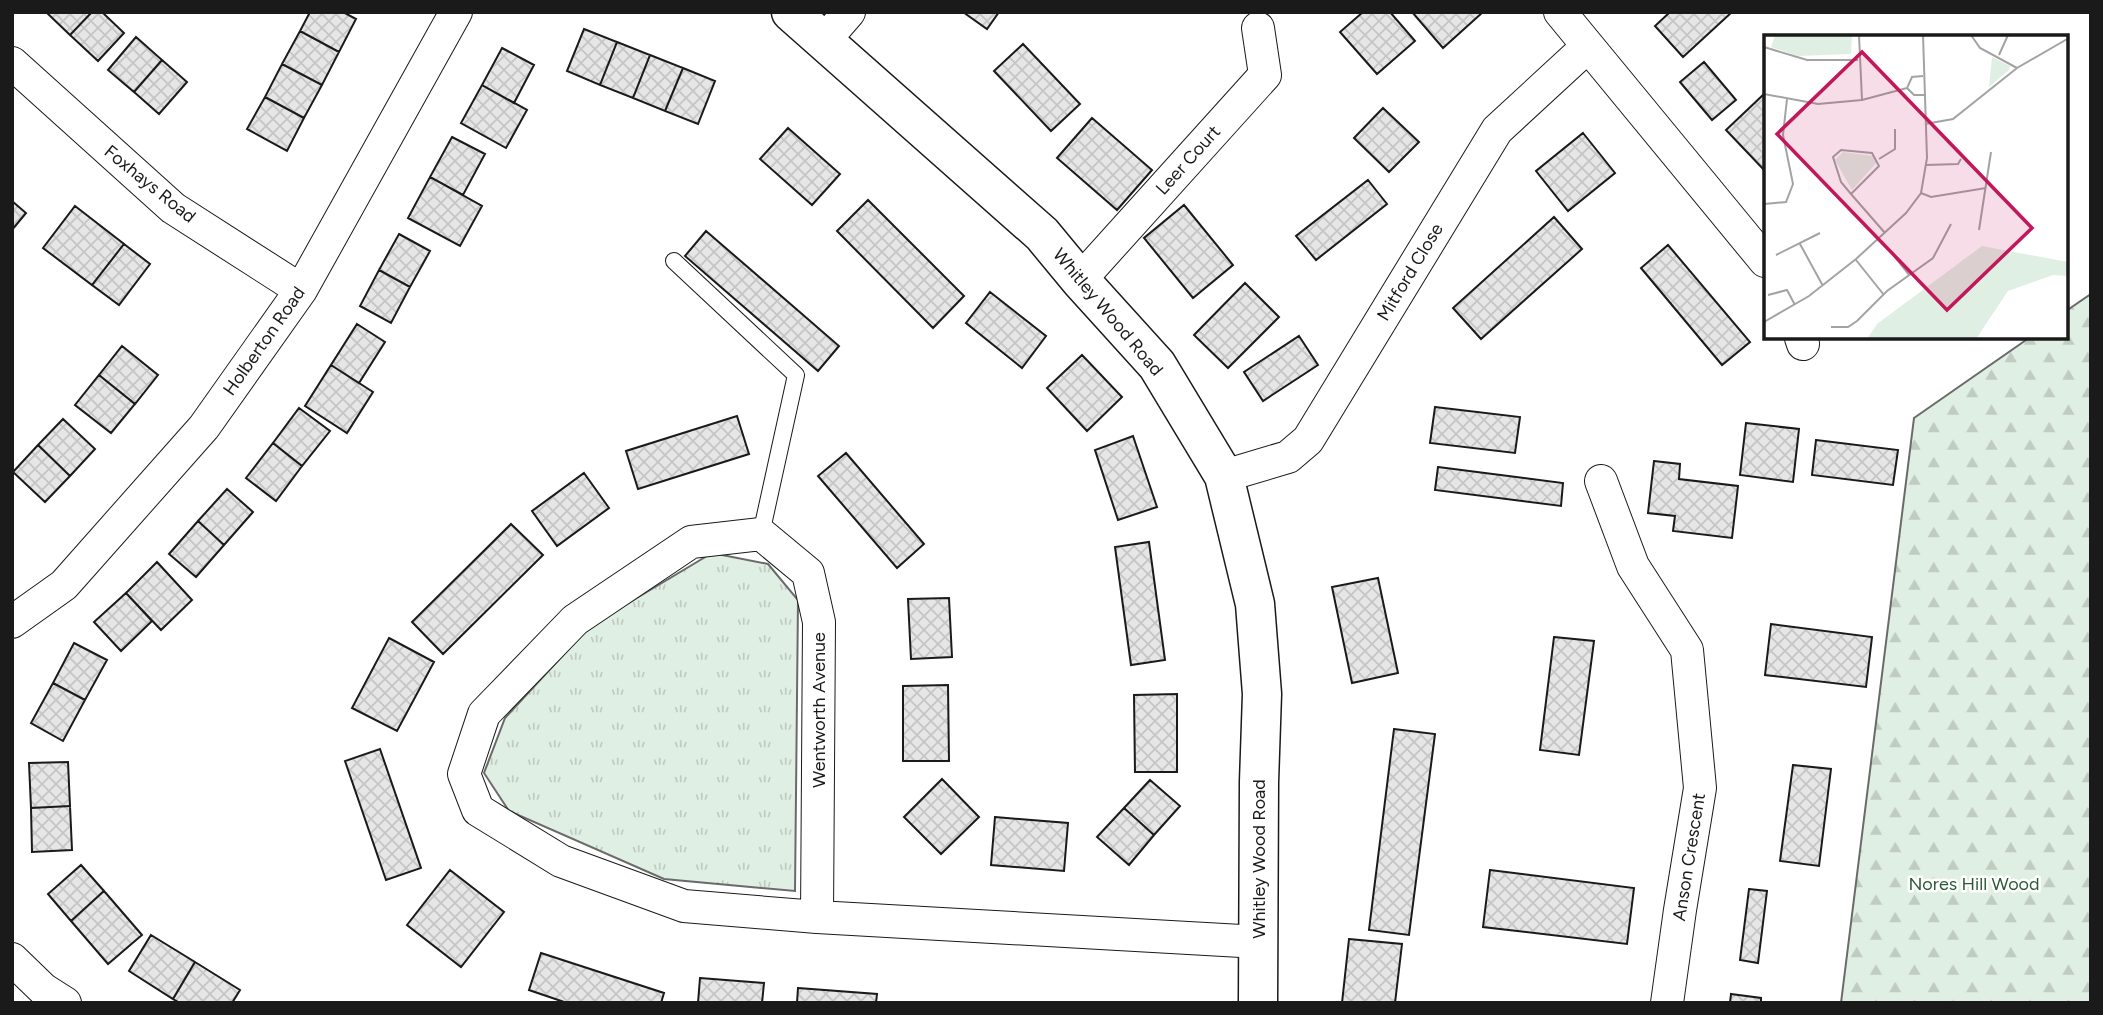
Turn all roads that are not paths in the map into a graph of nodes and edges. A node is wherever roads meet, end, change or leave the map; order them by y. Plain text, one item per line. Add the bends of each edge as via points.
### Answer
1 (456, 12) edge
2 (791, 12) edge
3 (849, 12) edge
4 (1560, 12) edge
5 (1258, 28) dead end
6 (823, 42) junction
7 (1587, 47) junction
8 (16, 76) edge
9 (1764, 260) edge
10 (674, 261) dead end
11 (1080, 280) junction
12 (301, 290) junction
13 (1224, 476) junction
14 (1601, 481) dead end
15 (761, 534) junction
16 (12, 622) edge
17 (817, 917) junction
18 (1259, 942) junction
19 (12, 959) edge
20 (65, 1003) edge
21 (1258, 1003) edge
22 (1667, 1003) edge

1 - 12 street, Holberton Road
2 - 6 street, Whitley Wood Road
3 - 6 street
4 - 7 street
5 - 11 street, Leer Court via 1265,75
6 - 11 street, Whitley Wood Road via 1042,234
7 - 9 street
7 - 13 street, Mitford Close via 1497,130 1308,440 1288,457
8 - 12 street, Foxhays Road via 173,208
10 - 15 lane via 796,375
11 - 13 street, Whitley Wood Road via 1157,365
12 - 16 street, Holberton Road via 204,427 64,585
13 - 18 street, Whitley Wood Road via 1255,604 1261,681
14 - 22 street, Anson Crescent via 1633,566 1687,650 1700,788
15 - 17 street, Wentworth Avenue via 808,573 819,622
15 - 17 street via 691,542 575,620 484,714 464,775 478,810 561,861 684,906
17 - 18 street
18 - 21 street, Whitley Wood Road
19 - 20 street

